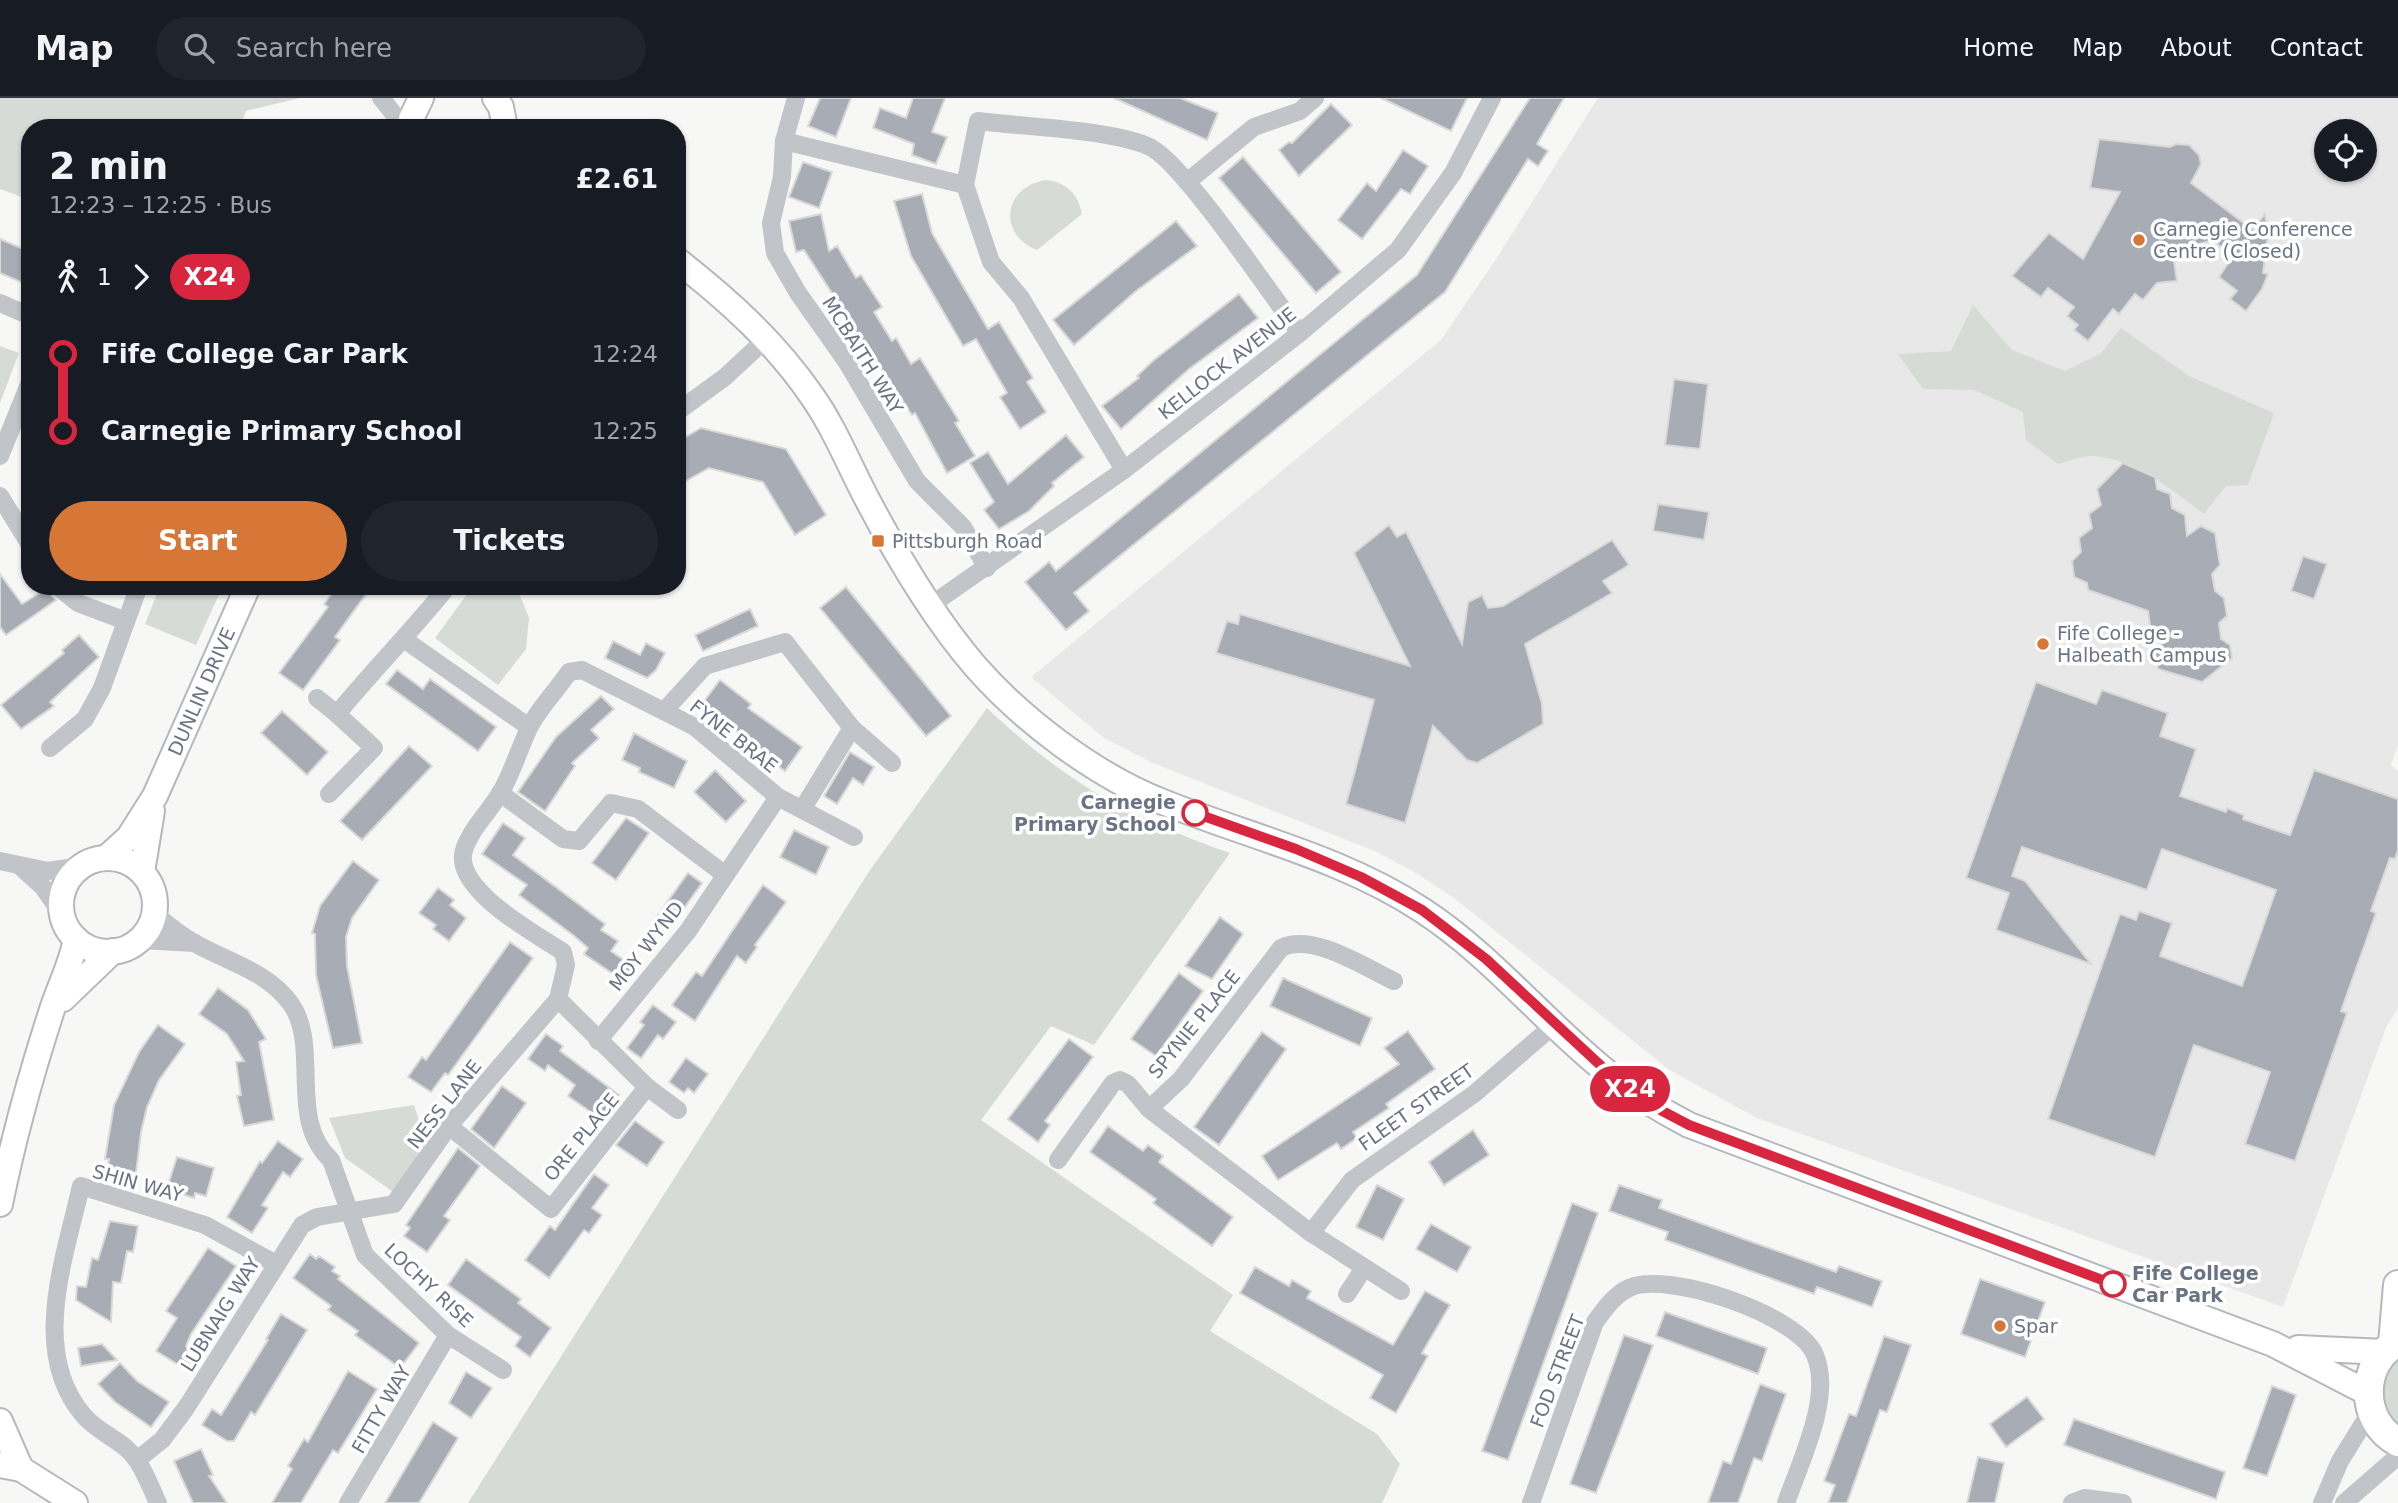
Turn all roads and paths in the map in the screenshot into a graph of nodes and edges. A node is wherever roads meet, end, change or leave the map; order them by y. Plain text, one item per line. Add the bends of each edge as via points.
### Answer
1 (381, 98) edge
2 (421, 98) edge
3 (796, 98) edge
4 (1315, 98) edge
5 (1492, 98) edge
6 (398, 119) edge
7 (411, 119) edge
8 (784, 141) junction
9 (1187, 182) junction
10 (965, 186) junction
11 (686, 267) edge
12 (0, 303) edge
13 (21, 312) edge
14 (1300, 333) junction
15 (767, 338) junction
16 (21, 404) edge
17 (686, 405) edge
18 (0, 456) edge
19 (1124, 470) junction
20 (0, 496) edge
21 (21, 530) edge
22 (987, 568) junction
23 (68, 595) edge
24 (136, 595) edge
25 (244, 595) edge
26 (441, 595) edge
27 (931, 606) junction
28 (126, 621) junction
29 (405, 640) junction
30 (317, 698) dead end
31 (665, 710) junction
32 (337, 714) junction
33 (529, 727) junction
34 (852, 728) junction
35 (50, 748) dead end
36 (892, 763) dead end
37 (500, 793) junction
38 (329, 794) dead end
39 (155, 796) junction
40 (778, 797) junction
41 (803, 808) junction
42 (854, 837) dead end
43 (106, 858) junction
44 (0, 861) edge
45 (82, 866) junction
46 (21, 867) junction
47 (142, 872) junction
48 (724, 874) junction
49 (154, 914) junction
50 (62, 915) junction
51 (76, 939) junction
52 (140, 940) junction
53 (195, 943) junction
54 (113, 951) junction
55 (1394, 981) dead end
56 (558, 999) junction
57 (51, 1011) junction
58 (1555, 1024) junction
59 (597, 1041) junction
60 (647, 1087) junction
61 (1149, 1109) junction
62 (678, 1110) dead end
63 (449, 1126) junction
64 (1058, 1160) dead end
65 (0, 1204) edge
66 (351, 1213) junction
67 (1311, 1233) junction
68 (276, 1264) junction
69 (1364, 1268) junction
70 (2398, 1285) edge
71 (1401, 1291) dead end
72 (1347, 1294) dead end
73 (448, 1335) junction
74 (2273, 1344) junction
75 (2392, 1346) edge
76 (503, 1370) dead end
77 (2370, 1402) junction
78 (0, 1422) edge
79 (2398, 1442) edge
80 (2398, 1455) edge
81 (137, 1460) junction
82 (10, 1467) edge
83 (75, 1503) edge
84 (158, 1503) edge
85 (348, 1503) edge
86 (1531, 1503) edge
87 (1786, 1503) edge
88 (2072, 1503) edge
89 (2123, 1503) edge
90 (2322, 1503) edge
91 (2344, 1503) edge

1 - 6 street
2 - 7 street
3 - 8 street, MCBAITH WAY
4 - 9 street via 1300,111 1254,127
5 - 14 street, KELLOCK AVENUE via 1453,173 1398,250
8 - 10 street
8 - 22 street, MCBAITH WAY via 782,177 771,223 775,253 917,481 963,527
9 - 10 street via 1150,147 1114,138 978,121
9 - 14 street
10 - 19 street via 991,262 1021,298
11 - 15 street
12 - 13 street
14 - 19 street, KELLOCK AVENUE
15 - 17 street
15 - 27 street via 814,398 873,511
16 - 18 street
19 - 22 street, KELLOCK AVENUE
20 - 21 street
22 - 27 street, KELLOCK AVENUE
23 - 28 street
24 - 28 street
25 - 39 street, DUNLIN DRIVE
26 - 29 street
27 - 58 street via 976,667 1037,724 1097,768 1160,801 1361,877 1422,910 1486,959
28 - 35 street via 102,688 85,719
29 - 32 street
29 - 33 street
30 - 32 street
31 - 33 street, FYNE BRAE via 582,670 569,672
31 - 34 street via 705,666 785,642
31 - 40 street, FYNE BRAE via 695,727
32 - 38 street via 374,748
33 - 37 street, FYNE BRAE
34 - 36 street
34 - 41 street
37 - 48 street via 563,839 579,841 611,803 638,809
37 - 56 street, FYNE BRAE via 471,834 463,853 467,870 490,904 563,952 566,965
39 - 43 street, DUNLIN DRIVE via 129,837
39 - 47 street, DUNLIN DRIVE
40 - 41 street, FYNE BRAE
40 - 48 street, MOY WYND
41 - 42 street, FYNE BRAE
43 - 45 street, DUNLIN DRIVE
43 - 47 street via 120,859
44 - 46 street
45 - 46 street via 48,871
45 - 50 street via 65,886
46 - 50 street via 43,887
47 - 49 street via 155,899
48 - 59 street, MOY WYND via 688,931
49 - 52 street
49 - 53 street, LOCHY RISE
50 - 51 street
51 - 54 street via 87,947
51 - 57 street via 71,965
52 - 53 street, LOCHY RISE
52 - 54 street
53 - 66 street, LOCHY RISE via 269,979 293,1007 305,1049 309,1120 320,1151 331,1160
54 - 57 street
55 - 61 street, SPYNIE PLACE via 1310,943 1281,947 1181,1079
56 - 59 street
56 - 63 street, NESS LANE
57 - 65 street via 15,1129
58 - 67 street, FLEET STREET via 1474,1094 1352,1181
58 - 74 street via 1612,1076 1651,1105 1689,1125
59 - 60 street
60 - 62 street
60 - 63 street, ORE PLACE via 551,1209
61 - 64 street, SPYNIE PLACE via 1128,1084 1113,1083
61 - 67 street
63 - 66 street, NESS LANE via 394,1204
66 - 68 street, LUBNAIG WAY via 317,1217 302,1225
66 - 73 street, LOCHY RISE via 365,1255
67 - 69 street
68 - 81 street, LUBNAIG WAY via 186,1408 162,1440
68 - 81 street, SHIN WAY via 205,1225 81,1186 60,1264 59,1368 70,1398 85,1418
69 - 71 street
69 - 72 street
70 - 75 main road
73 - 76 street, LOCHY RISE
73 - 85 street, FITTY WAY
74 - 75 street via 2313,1351
74 - 77 street
75 - 77 main road via 2372,1370
77 - 79 main road via 2379,1427
77 - 90 street
78 - 82 street
80 - 91 street
81 - 84 street, SHIN WAY
82 - 83 street
86 - 87 street, FOD STREET via 1595,1322 1629,1288 1651,1283 1689,1289 1767,1315 1815,1353 1821,1396
88 - 89 street via 2085,1498

